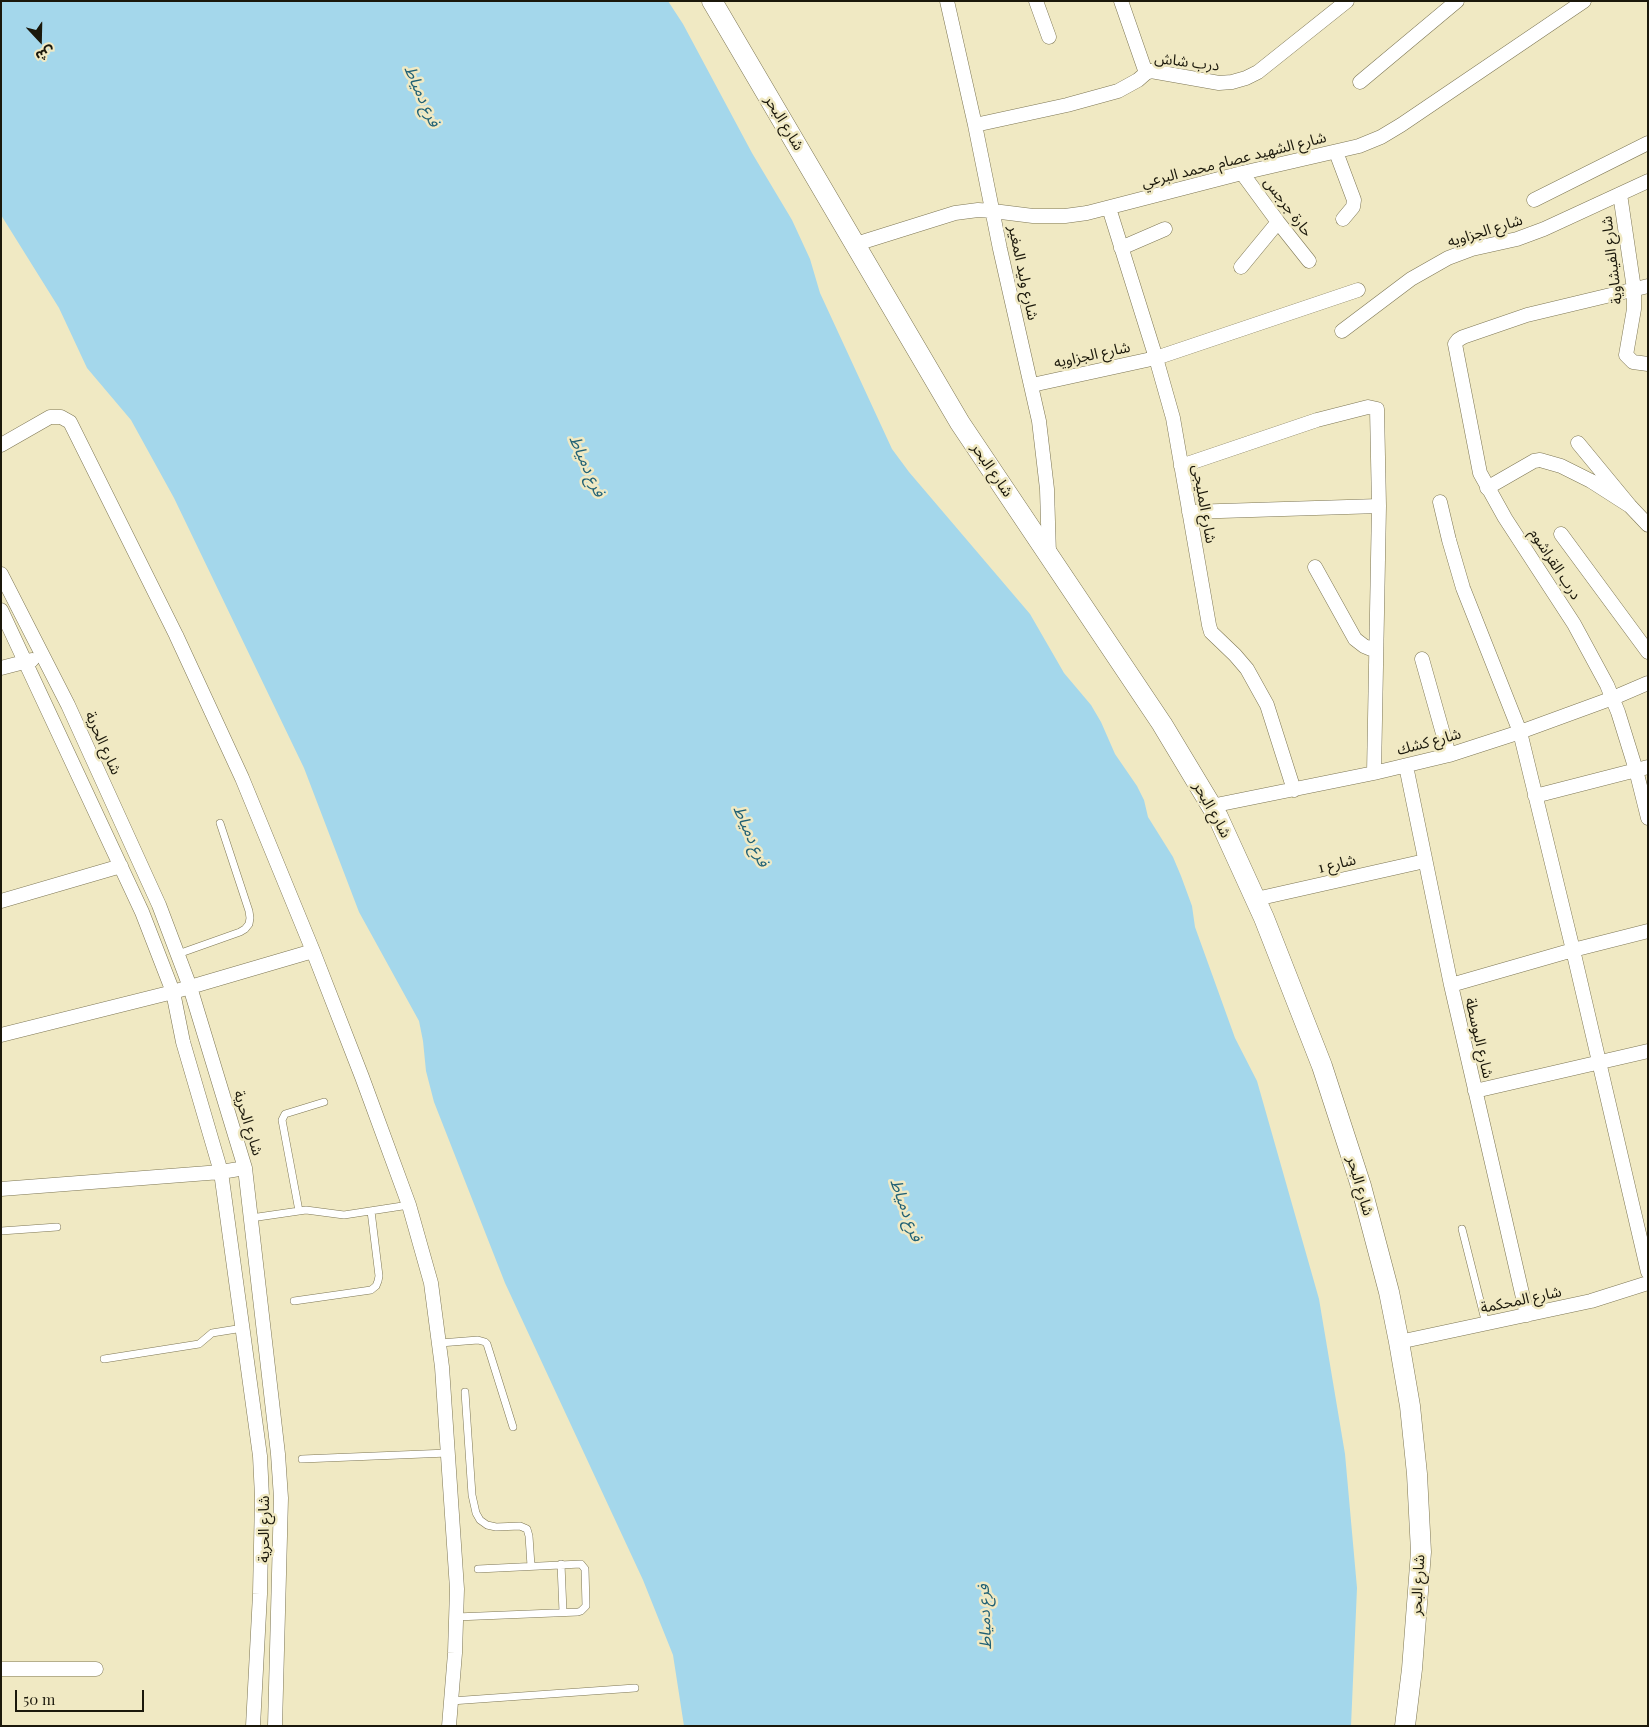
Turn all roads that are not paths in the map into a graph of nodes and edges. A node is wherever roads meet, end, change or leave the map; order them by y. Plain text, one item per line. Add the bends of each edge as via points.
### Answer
1 (712, 1) edge
2 (1036, 1) edge
3 (1121, 1) edge
4 (1347, 1) edge
5 (1457, 1) edge
6 (1584, 1) edge
7 (948, 2) edge
8 (1050, 37) dead end
9 (1146, 73) junction
10 (1360, 82) dead end
11 (975, 125) junction
12 (1648, 143) edge
13 (1336, 152) junction
14 (1242, 173) junction
15 (1648, 181) edge
16 (1620, 194) junction
17 (1534, 200) dead end
18 (1109, 208) junction
19 (993, 210) junction
20 (1343, 219) dead end
21 (1278, 222) junction
22 (1165, 229) dead end
23 (856, 244) junction
24 (1121, 248) junction
25 (1309, 261) dead end
26 (1241, 267) dead end
27 (1641, 287) edge
28 (1358, 290) dead end
29 (1342, 331) dead end
30 (1156, 358) junction
31 (1648, 364) edge
32 (1032, 385) junction
33 (1578, 443) dead end
34 (1, 445) edge
35 (1181, 466) junction
36 (1487, 488) junction
37 (1440, 502) dead end
38 (1379, 506) junction
39 (1630, 506) junction
40 (1189, 512) junction
41 (1648, 525) edge
42 (1561, 534) dead end
43 (1050, 555) junction
44 (1315, 567) dead end
45 (1, 574) edge
46 (1, 610) edge
47 (1376, 651) junction
48 (1648, 652) edge
49 (43, 656) junction
50 (1422, 660) dead end
51 (24, 662) junction
52 (1, 668) edge
53 (1648, 683) edge
54 (1613, 698) junction
55 (1520, 732) junction
56 (1449, 755) junction
57 (1406, 766) junction
58 (1642, 768) edge
59 (1374, 773) junction
60 (1294, 790) junction
61 (1535, 796) junction
62 (1211, 806) junction
63 (1648, 818) edge
64 (220, 823) dead end
65 (1425, 861) junction
66 (121, 866) junction
67 (1256, 899) junction
68 (1, 901) edge
69 (159, 905) junction
70 (142, 912) junction
71 (1648, 931) edge
72 (1573, 950) junction
73 (312, 951) junction
74 (178, 954) junction
75 (1451, 985) junction
76 (190, 987) junction
77 (173, 992) junction
78 (1, 1035) edge
79 (204, 1035) junction
80 (183, 1042) junction
81 (1648, 1051) edge
82 (1599, 1062) junction
83 (1475, 1091) junction
84 (324, 1102) dead end
85 (244, 1168) junction
86 (221, 1172) junction
87 (1, 1190) edge
88 (409, 1204) junction
89 (299, 1211) junction
90 (370, 1211) junction
91 (252, 1218) junction
92 (57, 1227) dead end
93 (1462, 1229) dead end
94 (1, 1231) edge
95 (1648, 1272) edge
96 (1648, 1283) edge
97 (294, 1301) dead end
98 (1527, 1315) junction
99 (263, 1317) junction
100 (242, 1324) junction
101 (1486, 1324) junction
102 (1399, 1342) junction
103 (440, 1343) junction
104 (104, 1359) dead end
105 (465, 1392) dead end
106 (513, 1427) dead end
107 (448, 1453) junction
108 (278, 1454) junction
109 (260, 1456) junction
110 (302, 1459) dead end
111 (561, 1564) junction
112 (531, 1566) junction
113 (478, 1569) dead end
114 (563, 1612) junction
115 (456, 1617) junction
116 (1, 1669) edge
117 (96, 1669) dead end
118 (635, 1688) dead end
119 (451, 1701) junction
120 (253, 1726) edge
121 (275, 1726) edge
122 (449, 1726) edge
123 (1404, 1726) edge

1 - 23 street, شارع البحر
2 - 8 street
3 - 9 street
4 - 9 street, درب شاش via 1258,72 1246,78 1219,83
5 - 10 street
6 - 13 street, شارع الشهيد عصام محمد البرعي via 1381,137
7 - 11 street, شارع وليد المغير
9 - 11 street, درب شاش via 1118,91
11 - 19 street, شارع وليد المغير
12 - 17 street
13 - 14 street, شارع الشهيد عصام محمد البرعي
13 - 20 street via 1354,200 1353,207
14 - 18 street, شارع الشهيد عصام محمد البرعي
14 - 21 street, حارة جرجس
15 - 16 street, شارع الجزاويه
16 - 27 street, شارع الفيشاوية
16 - 29 street, شارع الجزاويه via 1544,230 1448,258 1411,279
18 - 19 street, شارع الشهيد عصام محمد البرعي via 1065,216 1033,216
18 - 24 street, شارع المليجى
19 - 23 street, شارع الشهيد عصام محمد البرعي via 955,213
19 - 32 street, شارع وليد المغير
21 - 25 street, حارة جرجس
21 - 26 street
22 - 24 street
23 - 43 street, شارع البحر via 960,423
24 - 30 street, شارع المليجى
27 - 31 street, شارع الفيشاوية via 1626,355 1633,362
27 - 36 street, درب القراشوم via 1527,315 1458,340 1455,344 1476,461
28 - 30 street, شارع الجزاويه
30 - 32 street, شارع الجزاويه
30 - 35 street, شارع المليجى via 1173,418
32 - 43 street, شارع وليد المغير via 1047,489
33 - 39 street
34 - 73 street via 50,417 61,417 70,422 176,635 242,778
35 - 38 street via 1317,420 1373,407 1378,411
35 - 40 street, شارع المليجى
36 - 39 street via 1540,460 1591,481
36 - 54 street, درب القراشوم via 1574,624
37 - 55 street via 1463,588
38 - 40 street
38 - 47 street
39 - 41 street
40 - 60 street, شارع المليجى via 1208,625 1247,668 1267,706
42 - 48 street
43 - 62 street, شارع البحر via 1162,724
44 - 47 street via 1354,639
45 - 49 street, شارع الحرية
46 - 51 street, شارع الحرية
47 - 59 street
49 - 51 street
49 - 69 street, شارع الحرية
50 - 56 street
51 - 52 street
51 - 66 street, شارع الحرية
53 - 54 street, شارع كشك
54 - 55 street, شارع كشك
54 - 58 street, درب القراشوم
55 - 56 street, شارع كشك
55 - 61 street
56 - 57 street, شارع كشك
57 - 59 street, شارع كشك
57 - 65 street, شارع البوسطة
58 - 61 street
58 - 63 street, درب القراشوم
59 - 60 street, شارع كشك
60 - 62 street, شارع كشك
61 - 72 street
62 - 67 street, شارع البحر
64 - 74 lane via 249,912 249,924 240,932
65 - 67 street, شارع 1
65 - 75 street, شارع البوسطة
66 - 68 street
66 - 70 street, شارع الحرية
67 - 102 street, شارع البحر via 1322,1066 1361,1186
69 - 70 street
69 - 74 street, شارع الحرية
70 - 77 street, شارع الحرية
71 - 72 street
72 - 75 street
72 - 82 street
73 - 76 street
73 - 88 street
74 - 76 street, شارع الحرية
75 - 83 street, شارع البوسطة
76 - 77 street
76 - 79 street, شارع الحرية
77 - 78 street
77 - 80 street, شارع الحرية
79 - 80 street
79 - 85 street, شارع الحرية
80 - 86 street, شارع الحرية
81 - 82 street
82 - 83 street
82 - 95 street
83 - 98 street, شارع البوسطة
84 - 89 lane via 285,1114 282,1120
85 - 86 street
85 - 91 street, شارع الحرية
86 - 87 street
86 - 100 street, شارع الحرية
88 - 90 lane
88 - 103 street via 431,1283
89 - 90 lane via 312,1210 333,1215
89 - 91 lane
90 - 97 lane via 379,1276 376,1286 371,1290
91 - 99 street, شارع الحرية
92 - 94 lane
93 - 101 lane
96 - 98 street, شارع المحكمة via 1591,1301
98 - 101 street, شارع المحكمة
99 - 100 street
99 - 108 street, شارع الحرية
100 - 104 lane via 212,1333 199,1344
100 - 109 street, شارع الحرية
101 - 102 street, شارع المحكمة
102 - 123 street, شارع البحر via 1410,1406 1421,1552
103 - 106 lane via 478,1340 487,1344
103 - 107 street
105 - 112 lane via 476,1513 480,1520 496,1527 520,1526 527,1529
107 - 110 lane
107 - 115 street
108 - 109 street
108 - 121 street, شارع الحرية via 281,1498
109 - 120 street, شارع الحرية via 260,1594
111 - 112 lane
111 - 114 lane
111 - 114 lane via 584,1566 587,1603 581,1611
112 - 113 lane
114 - 115 lane
115 - 119 street
116 - 117 street
118 - 119 lane
119 - 122 street

